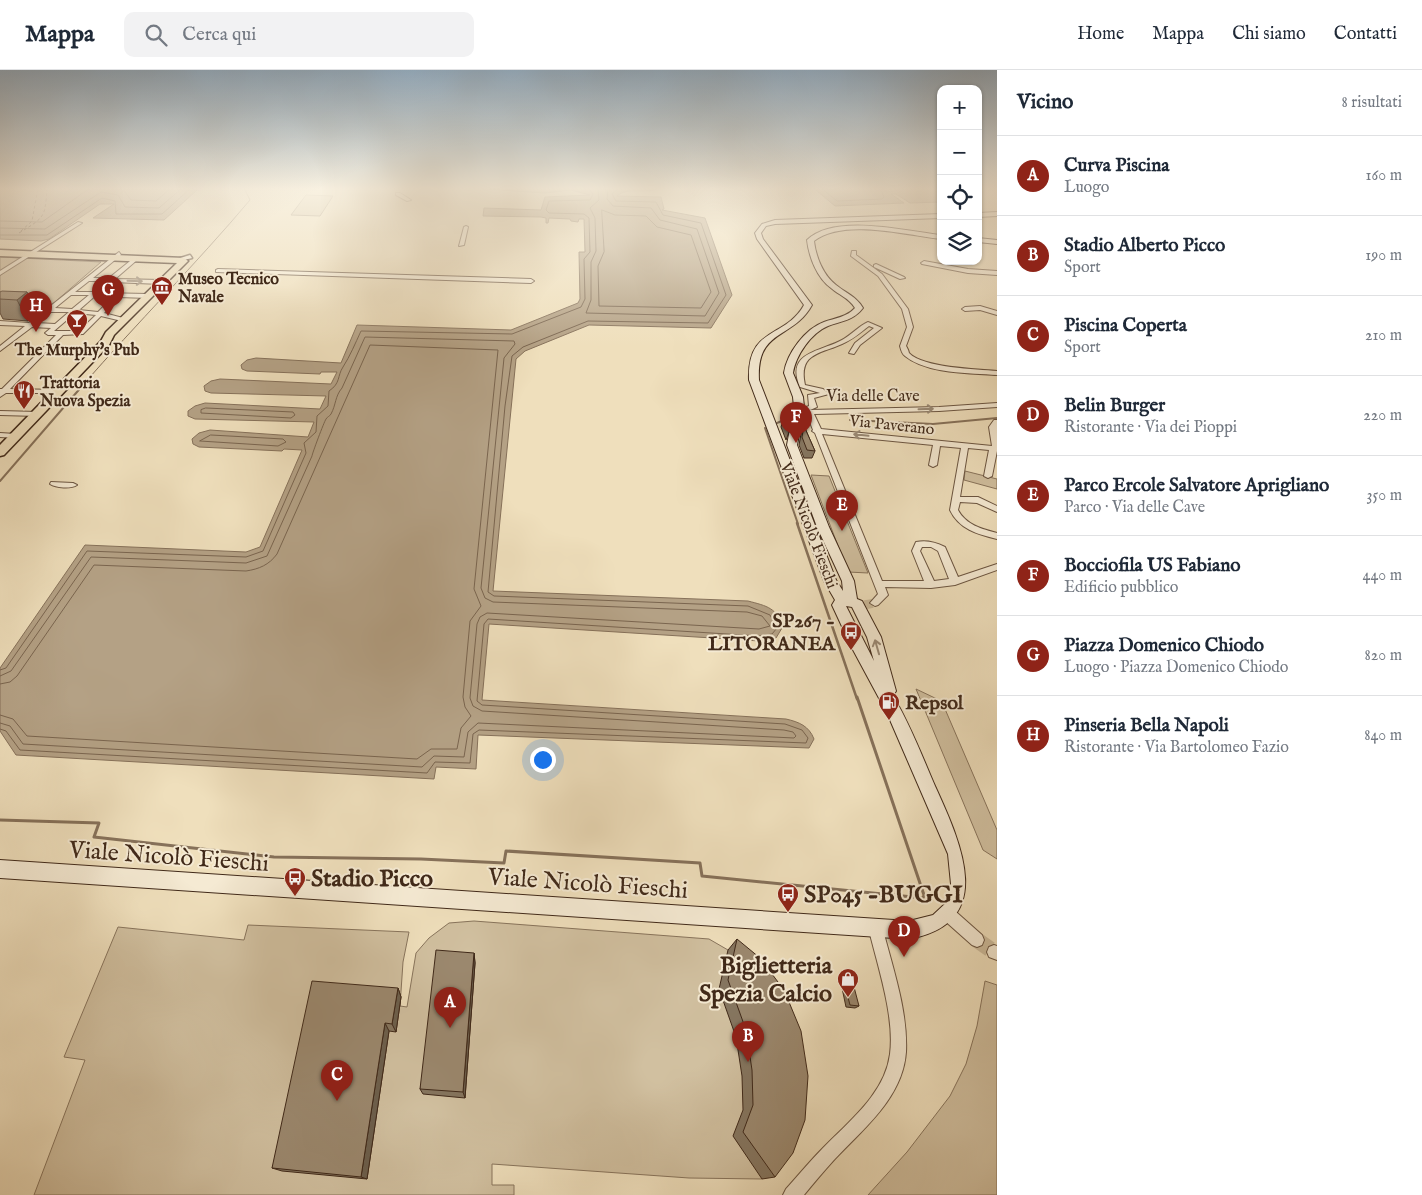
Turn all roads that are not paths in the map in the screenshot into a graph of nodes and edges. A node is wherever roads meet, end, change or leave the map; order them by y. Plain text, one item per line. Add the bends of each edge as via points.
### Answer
1 (51, 240) edge
2 (462, 240) edge
3 (761, 240) edge
4 (811, 240) edge
5 (983, 240) edge
6 (997, 242) edge
7 (461, 245) dead end
8 (0, 253) edge
9 (27, 255) junction
10 (116, 256) junction
11 (135, 259) junction
12 (924, 263) dead end
13 (218, 271) dead end
14 (0, 273) edge
15 (997, 273) edge
16 (902, 278) dead end
17 (88, 279) junction
18 (110, 280) junction
19 (531, 281) dead end
20 (161, 282) junction
21 (70, 293) junction
22 (94, 294) junction
23 (118, 295) junction
24 (148, 296) junction
25 (0, 307) edge
26 (965, 309) dead end
27 (50, 310) junction
28 (74, 311) junction
29 (997, 313) edge
30 (99, 314) junction
31 (127, 318) junction
32 (0, 322) edge
33 (31, 324) junction
34 (56, 326) junction
35 (114, 332) junction
36 (60, 334) junction
37 (0, 349) edge
38 (44, 350) junction
39 (98, 351) junction
40 (852, 353) dead end
41 (997, 373) edge
42 (1, 392) edge
43 (58, 392) junction
44 (997, 405) edge
45 (798, 410) junction
46 (0, 413) edge
47 (38, 414) junction
48 (997, 422) edge
49 (816, 430) junction
50 (0, 436) edge
51 (16, 436) junction
52 (937, 443) junction
53 (965, 446) junction
54 (995, 449) edge
55 (0, 452) edge
56 (0, 465) edge
57 (933, 465) dead end
58 (988, 476) dead end
59 (54, 484) dead end
60 (73, 485) dead end
61 (956, 498) junction
62 (997, 509) edge
63 (997, 536) edge
64 (997, 568) edge
65 (955, 582) junction
66 (880, 584) junction
67 (930, 585) junction
68 (875, 603) dead end
69 (853, 605) junction
70 (0, 869) edge
71 (950, 916) junction
72 (875, 926) junction
73 (977, 940) tunnel mouth
74 (792, 1195) edge

1 - 9 street
2 - 7 street
3 - 69 main road, Viale Nicolò Fieschi via 808,305 804,313 767,340 752,365 754,380 830,581
4 - 45 main road via 811,248 826,280 856,302 859,308 852,315 815,329 790,360 788,370
5 - 6 main road
8 - 9 main road
9 - 10 main road
9 - 14 street
10 - 11 main road
10 - 17 street
11 - 18 street
11 - 20 main road via 177,262
12 - 15 street
13 - 19 street
16 - 41 street via 886,272 858,253 852,253 880,275 905,309 910,327 902,346 906,354 946,367
17 - 18 street
17 - 21 street
18 -> 20 street
18 - 22 street
20 - 24 main road
21 - 22 street
21 - 27 street
22 - 23 street
22 - 28 street
23 - 24 street
23 - 30 street
24 - 31 main road
25 - 27 street
26 - 29 street via 980,308
27 - 28 street
27 - 33 street
28 - 30 street
28 - 34 street
30 - 31 street
30 - 36 street via 80,333
31 - 35 main road
32 - 33 street
33 - 34 street
33 - 37 street
34 - 36 street via 48,333
35 - 39 main road
35 - 56 main road via 107,349
36 - 38 street
38 - 39 street
38 - 42 street
39 - 43 main road
40 - 45 street via 856,344 878,330 877,326 868,324 844,341 806,356 800,370 802,385 826,394 810,396 812,407
42 - 43 street
43 - 47 main road
49 -> 44 street, Via delle Cave via 809,414 813,411
45 - 69 main road via 791,435 792,444 823,527 849,584
46 - 47 street
47 - 51 main road
48 - 54 street via 993,428
52 -> 49 street, Via Paverano
49 - 66 street, Via delle Cave
50 - 51 street
51 - 55 main road
52 - 53 street, Via Paverano
52 - 57 street
53 - 54 street, Via Paverano
53 - 61 street
54 - 58 street
59 - 60 street
61 - 62 street via 978,500
61 - 63 street via 954,510 961,521
64 - 65 street
65 - 67 street
65 - 67 street via 942,549 932,544 919,544 916,551
66 - 67 street
66 - 68 street via 883,595
69 - 71 main road, Viale Nicolò Fieschi via 853,636 894,711 956,854 961,876
70 - 72 main road, Viale Nicolò Fieschi
71 - 72 main road, Viale Nicolò Fieschi via 940,923 909,930
71 - 73 street
72 - 74 street via 897,1026 896,1067 867,1114

